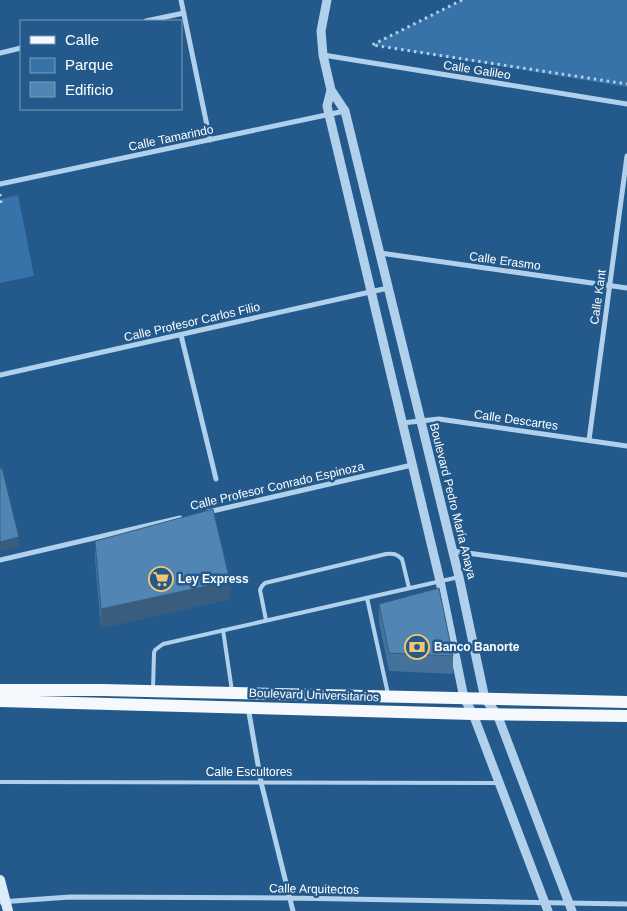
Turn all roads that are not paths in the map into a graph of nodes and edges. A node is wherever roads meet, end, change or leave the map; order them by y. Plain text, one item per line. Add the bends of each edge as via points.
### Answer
1 (181, 0) edge
2 (327, 0) edge
3 (184, 13) junction
4 (151, 20) edge
5 (20, 48) edge
6 (0, 53) edge
7 (323, 55) junction
8 (331, 90) junction
9 (627, 104) edge
10 (345, 111) junction
11 (330, 115) junction
12 (210, 140) junction
13 (627, 156) edge
14 (0, 184) edge
15 (380, 253) junction
16 (609, 286) junction
17 (388, 288) junction
18 (627, 288) edge
19 (371, 291) junction
20 (181, 335) junction
21 (0, 375) edge
22 (421, 422) junction
23 (402, 423) junction
24 (589, 440) junction
25 (627, 446) edge
26 (412, 465) junction
27 (216, 479) dead end
28 (201, 513) edge
29 (182, 518) edge
30 (453, 551) junction
31 (0, 560) edge
32 (627, 576) edge
33 (459, 578) junction
34 (440, 581) junction
35 (409, 588) junction
36 (367, 598) junction
37 (266, 620) junction
38 (222, 630) junction
39 (0, 690) edge
40 (153, 691) junction
41 (232, 693) junction
42 (389, 696) junction
43 (464, 698) junction
44 (485, 699) junction
45 (0, 701) edge
46 (627, 702) edge
47 (248, 707) junction
48 (473, 714) junction
49 (497, 714) junction
50 (627, 716) edge
51 (0, 782) edge
52 (261, 782) junction
53 (499, 783) junction
54 (0, 880) edge
55 (290, 898) junction
56 (627, 904) edge
57 (4, 905) edge
58 (546, 907) edge
59 (570, 907) edge
60 (293, 911) edge

1 - 3 street
2 - 7 street, Boulevard Pedro María Anaya via 321,31
3 - 4 street
3 - 12 street
5 - 6 street
7 - 8 street, Boulevard Pedro María Anaya
7 - 9 street, Calle Galileo
8 - 10 street, Boulevard Pedro María Anaya
8 - 11 street, Boulevard Pedro María Anaya
10 - 11 street, Calle Tamarindo
10 - 15 street, Boulevard Pedro María Anaya
11 - 12 street, Calle Tamarindo
11 - 19 street, Boulevard Pedro María Anaya
12 - 14 street, Calle Tamarindo
13 - 16 street, Calle Kant
15 - 16 street, Calle Erasmo
15 - 17 street, Boulevard Pedro María Anaya
16 - 18 street, Calle Erasmo
16 - 24 street, Calle Kant
17 - 19 street, Calle Profesor Carlos Filio
17 - 22 street, Boulevard Pedro María Anaya
19 - 20 street, Calle Profesor Carlos Filio
19 - 23 street, Boulevard Pedro María Anaya
20 - 21 street, Calle Profesor Carlos Filio
20 - 27 street
22 - 23 street, Calle Descartes
22 - 24 street, Calle Descartes via 439,419
22 - 30 street, Boulevard Pedro María Anaya
23 - 26 street, Boulevard Pedro María Anaya
24 - 25 street, Calle Descartes
26 - 28 street, Calle Profesor Conrado Espinoza
26 - 34 street, Boulevard Pedro María Anaya
29 - 31 street, Calle Profesor Conrado Espinoza
30 - 32 street
30 - 33 street, Boulevard Pedro María Anaya
33 - 34 lane
33 - 44 street, Boulevard Pedro María Anaya
34 - 35 lane
34 - 43 street, Boulevard Pedro María Anaya
35 - 36 lane
35 - 37 lane via 402,559 398,555 386,554 265,583 260,590
36 - 37 lane
36 - 42 lane
37 - 38 lane
38 - 40 lane via 158,646 154,654
38 - 41 lane
39 - 40 main road, Boulevard Universitarios
40 - 41 main road, Boulevard Universitarios
41 - 42 main road, Boulevard Universitarios
42 - 43 main road, Boulevard Universitarios
43 - 44 main road, Boulevard Universitarios
43 - 48 street, Boulevard Pedro María Anaya
44 - 46 main road, Boulevard Universitarios
44 - 49 street, Boulevard Pedro María Anaya
45 - 47 main road, Boulevard Universitarios
47 - 48 main road, Boulevard Universitarios
47 - 52 street
48 - 49 main road, Boulevard Universitarios
48 - 53 street, Boulevard Pedro María Anaya
49 - 50 main road, Boulevard Universitarios
49 - 59 street, Boulevard Pedro María Anaya
51 - 52 lane, Calle Escultores
52 - 53 lane, Calle Escultores
52 - 55 street
53 - 58 street, Boulevard Pedro María Anaya
54 - 57 main road
55 - 57 street, Calle Arquitectos via 70,898
55 - 58 street, Calle Arquitectos
55 - 60 street
56 - 59 street, Calle Arquitectos
58 - 59 street, Calle Arquitectos

